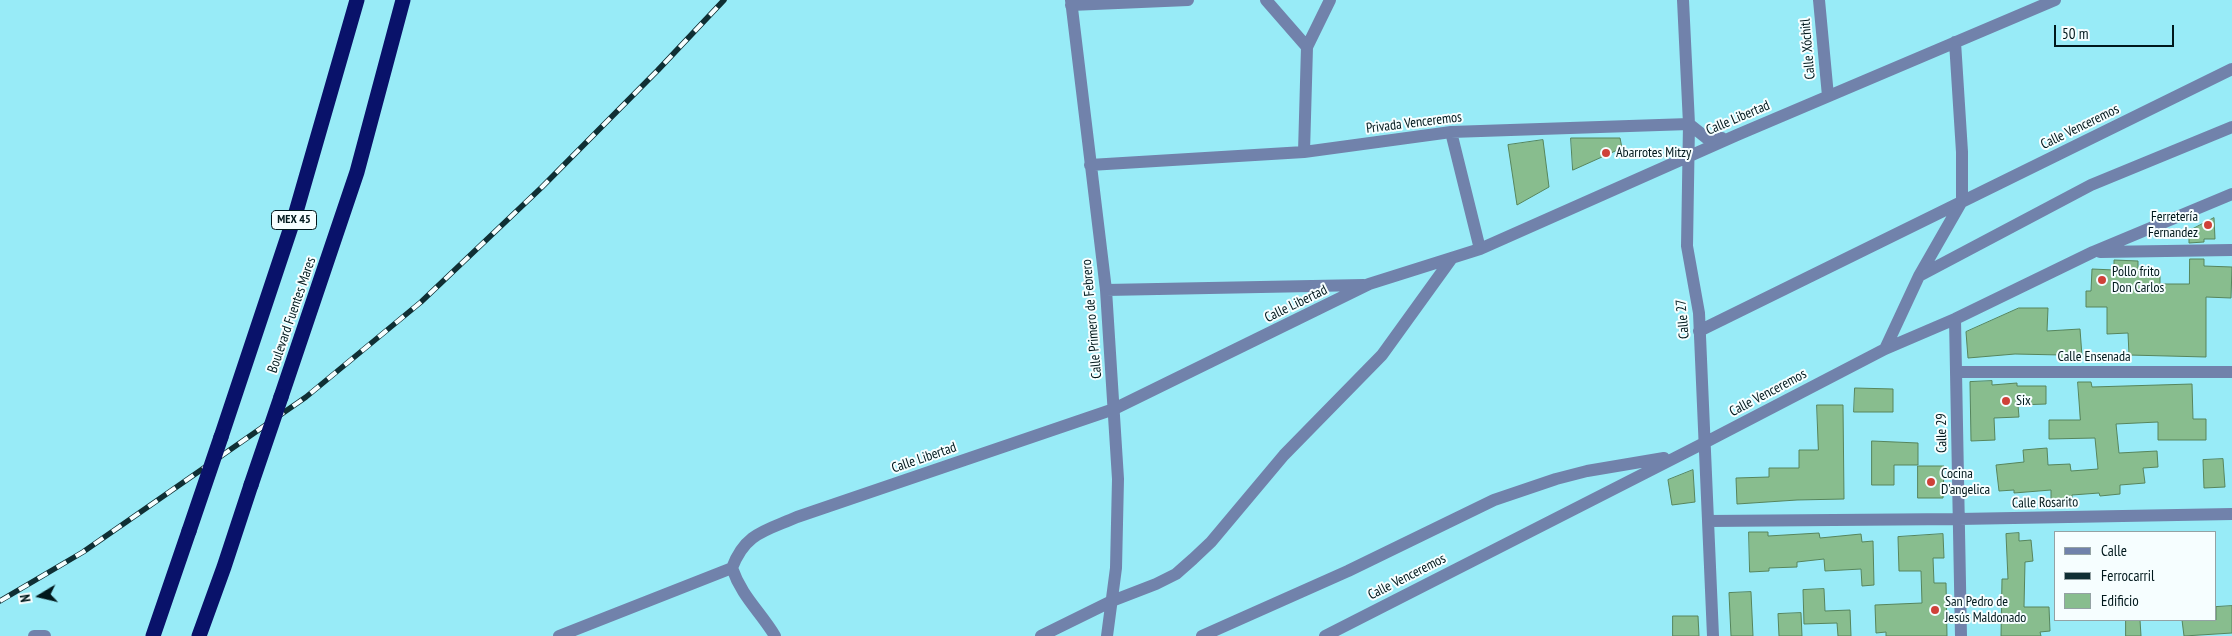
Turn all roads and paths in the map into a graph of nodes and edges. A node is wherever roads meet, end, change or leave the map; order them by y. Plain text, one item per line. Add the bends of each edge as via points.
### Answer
1 (357, 0) edge
2 (403, 0) edge
3 (1188, 0) edge
4 (1266, 0) edge
5 (1330, 0) edge
6 (1683, 0) edge
7 (1819, 0) edge
8 (2055, 0) edge
9 (1071, 2) edge
10 (1955, 42) junction
11 (1308, 47) junction
12 (2232, 69) edge
13 (1828, 96) junction
14 (1689, 124) junction
15 (2232, 127) edge
16 (1451, 132) junction
17 (1737, 135) junction
18 (1304, 152) junction
19 (1688, 156) junction
20 (1090, 165) junction
21 (2232, 194) edge
22 (1962, 201) junction
23 (1480, 249) junction
24 (2232, 250) edge
25 (2093, 252) junction
26 (1452, 258) junction
27 (1919, 276) junction
28 (1369, 284) junction
29 (1106, 290) junction
30 (1955, 319) junction
31 (1699, 331) junction
32 (1885, 348) junction
33 (1956, 372) junction
34 (2232, 372) edge
35 (1114, 409) junction
36 (1706, 442) junction
37 (1677, 456) junction
38 (2232, 514) edge
39 (1959, 519) junction
40 (1708, 520) junction
41 (732, 568) junction
42 (1112, 601) junction
43 (34, 636) edge
44 (45, 636) edge
45 (153, 636) edge
46 (198, 636) edge
47 (559, 636) edge
48 (775, 636) edge
49 (1041, 636) edge
50 (1107, 636) edge
51 (1202, 636) edge
52 (1325, 636) edge
53 (1713, 636) edge
54 (1961, 636) edge

1 - 45 highway, Boulevard Fuentes Mares / MEX 45, bridge via 296,212
2 - 46 highway, Boulevard Fuentes Mares / MEX 45, bridge via 357,172
3 - 9 street
4 - 11 street
5 - 11 street
6 - 14 street, Calle 27
7 - 13 street, Calle Xóchitl
8 - 10 street, Calle Libertad
9 - 20 street, Calle Primero de Febrero
10 - 13 street, Calle Libertad
10 - 22 street
11 - 18 street
12 - 22 street, Calle Venceremos
13 - 17 street, Calle Libertad
14 - 16 street, Privada Venceremos
14 - 17 street via 1709,140
14 - 19 street, Calle 27
15 - 27 street via 2091,185
16 - 18 street, Privada Venceremos
16 - 23 street
17 - 19 street, Calle Libertad
18 - 20 street, Privada Venceremos
19 - 23 street, Calle Libertad
19 - 31 street, Calle 27 via 1687,246 1698,300
20 - 29 street, Calle Primero de Febrero
21 - 25 street, Calle Venceremos
22 - 27 street
22 - 31 street, Calle Venceremos
23 - 26 street, Calle Libertad
24 - 25 street
25 - 30 street, Calle Venceremos
26 - 28 street, Calle Libertad
26 - 42 street via 1382,355 1284,455 1211,542 1176,574
27 - 32 street
28 - 29 street
28 - 35 street, Calle Libertad
29 - 35 street, Calle Primero de Febrero
30 - 32 street, Calle Venceremos
30 - 33 street, Calle 29
31 - 36 street, Calle 27
32 - 36 street, Calle Venceremos
33 - 34 street, Calle Ensenada
33 - 39 street, Calle 29
35 - 41 street, Calle Libertad via 797,517 748,540 738,551
35 - 42 street, Calle Primero de Febrero via 1118,530
36 - 37 street, Calle Venceremos
36 - 40 street, Calle 27
37 - 51 street via 1587,471 1494,500 1348,572
37 - 52 street, Calle Venceremos
38 - 39 street, Calle Rosarito
39 - 40 street, Calle Rosarito
39 - 54 street, Calle 29
40 - 53 street, Calle 27
41 - 47 street
41 - 48 street via 746,598
42 - 49 street
42 - 50 street, Calle Primero de Febrero
43 - 44 street

